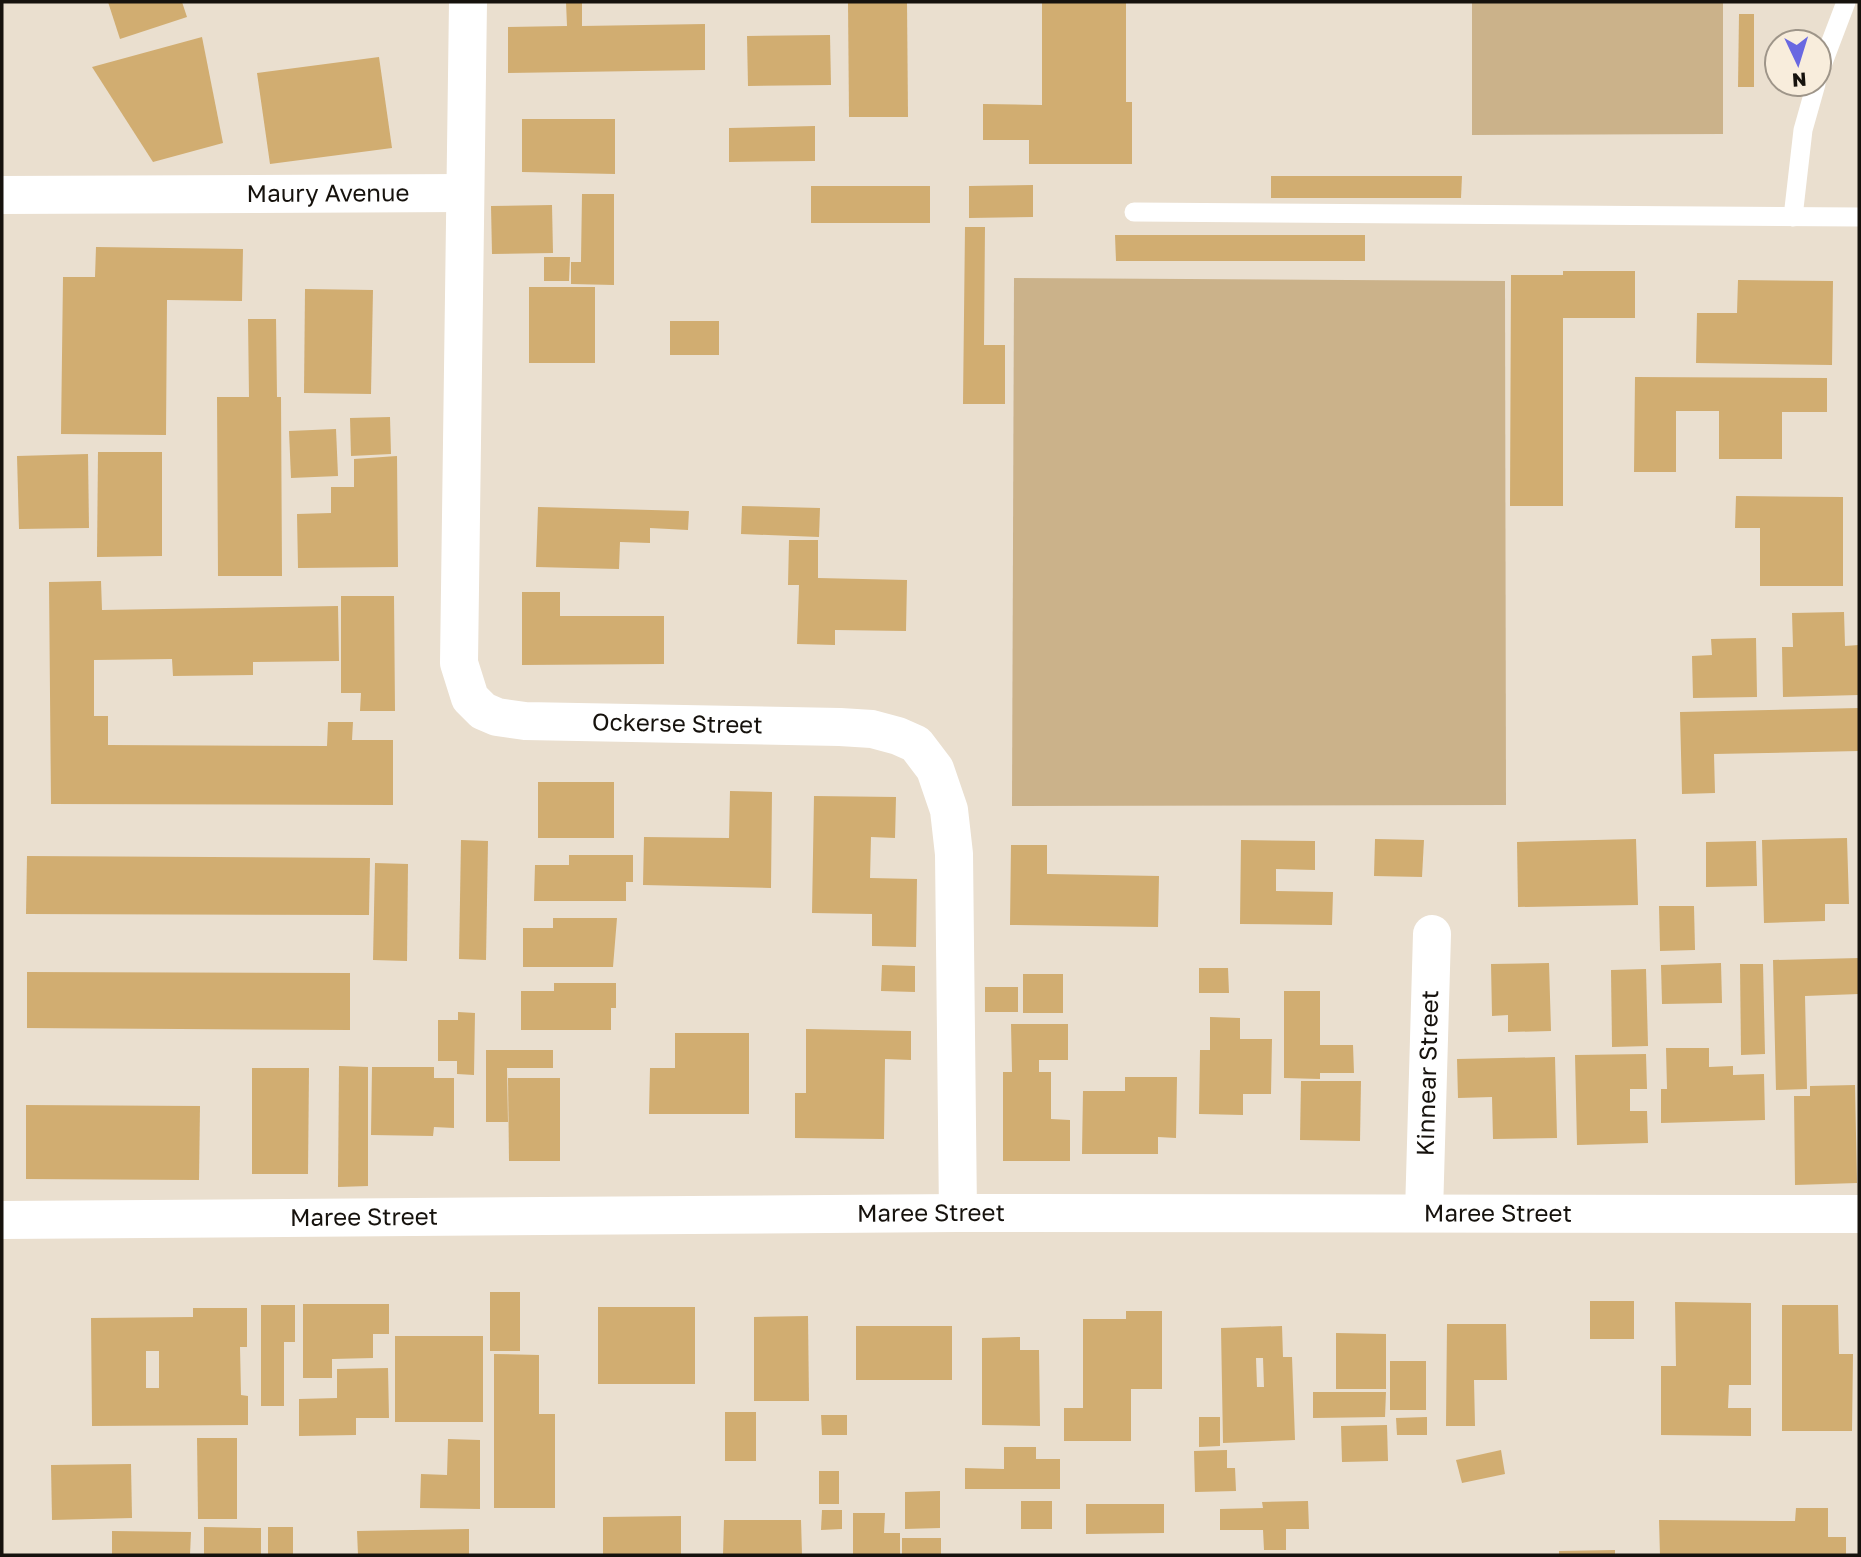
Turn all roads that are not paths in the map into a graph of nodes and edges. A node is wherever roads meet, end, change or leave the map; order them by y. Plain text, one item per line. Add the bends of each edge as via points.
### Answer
1 (468, 2) edge
2 (1846, 2) edge
3 (1833, 36) edge
4 (1812, 98) edge
5 (464, 193) junction
6 (2, 195) edge
7 (1134, 212) dead end
8 (1793, 217) junction
9 (1859, 217) edge
10 (1432, 934) dead end
11 (958, 1213) junction
12 (1424, 1213) junction
13 (1859, 1214) edge
14 (2, 1220) edge

1 - 5 street
2 - 3 lane
4 - 8 lane via 1803,130
5 - 6 street, Maury Avenue
5 - 11 street, Ockerse Street via 459,663 470,698 497,717 525,721 872,729 916,744 934,769 949,810 954,854
7 - 8 lane
8 - 9 lane
10 - 12 street, Kinnear Street
11 - 12 street, Maree Street
11 - 14 street, Maree Street
12 - 13 street, Maree Street

